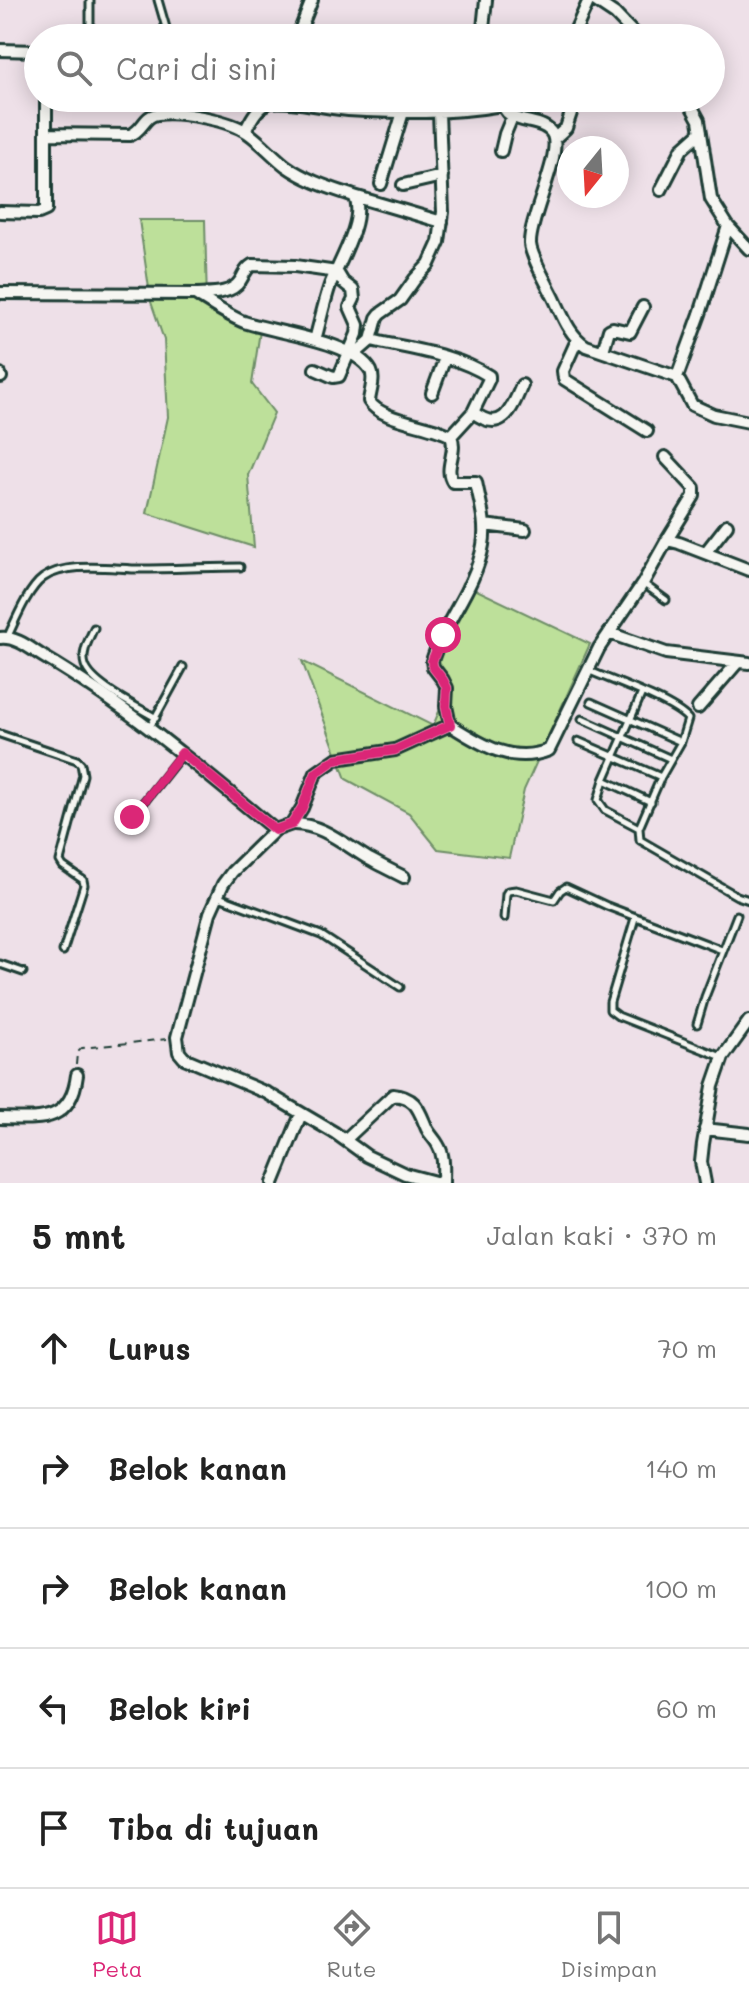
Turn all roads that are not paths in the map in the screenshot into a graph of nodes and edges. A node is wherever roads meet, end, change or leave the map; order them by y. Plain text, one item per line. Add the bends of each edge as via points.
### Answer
1 (90, 0) edge
2 (158, 0) edge
3 (312, 0) edge
4 (486, 0) edge
5 (592, 0) edge
6 (90, 24) edge
7 (165, 24) edge
8 (303, 24) edge
9 (483, 24) edge
10 (579, 24) edge
11 (625, 24) edge
12 (0, 50) edge
13 (24, 51) edge
14 (46, 112) edge
15 (257, 112) edge
16 (403, 112) joint
17 (452, 112) edge
18 (508, 112) edge
19 (571, 112) edge
20 (695, 112) edge
21 (439, 113) junction
22 (512, 117) junction
23 (245, 131) junction
24 (701, 132) junction
25 (46, 134) junction
26 (554, 139) junction
27 (501, 151) dead end
28 (442, 176) junction
29 (381, 184) dead end
30 (403, 185) dead end
31 (661, 190) dead end
32 (354, 196) junction
33 (0, 212) edge
34 (442, 222) junction
35 (728, 226) junction
36 (749, 249) edge
37 (337, 272) junction
38 (0, 293) edge
39 (195, 294) junction
40 (643, 307) dead end
41 (315, 340) junction
42 (371, 340) junction
43 (577, 340) junction
44 (603, 351) junction
45 (352, 353) junction
46 (445, 358) junction
47 (315, 369) dead end
48 (677, 377) junction
49 (522, 385) dead end
50 (432, 393) dead end
51 (473, 412) junction
52 (749, 422) edge
53 (647, 431) dead end
54 (451, 436) junction
55 (665, 457) dead end
56 (484, 525) junction
57 (727, 525) dead end
58 (525, 530) dead end
59 (667, 540) junction
60 (705, 553) junction
61 (240, 567) dead end
62 (749, 570) edge
63 (643, 583) junction
64 (666, 600) dead end
65 (94, 628) dead end
66 (609, 633) junction
67 (2, 637) edge
68 (744, 662) edge
69 (183, 667) dead end
70 (589, 671) junction
71 (642, 693) junction
72 (591, 702) dead end
73 (698, 708) dead end
74 (630, 718) junction
75 (582, 719) dead end
76 (153, 723) junction
77 (450, 725) junction
78 (0, 734) edge
79 (622, 737) junction
80 (578, 741) dead end
81 (681, 742) junction
82 (182, 753) junction
83 (614, 758) junction
84 (671, 759) junction
85 (661, 777) junction
86 (604, 780) junction
87 (651, 802) junction
88 (132, 817) dead end
89 (292, 824) junction
90 (639, 828) junction
91 (275, 830) junction
92 (404, 877) dead end
93 (218, 896) junction
94 (749, 900) edge
95 (737, 915) dead end
96 (635, 917) junction
97 (504, 918) dead end
98 (722, 950) junction
99 (63, 951) dead end
100 (0, 964) edge
101 (23, 972) dead end
102 (400, 987) dead end
103 (749, 1021) edge
104 (697, 1024) dead end
105 (723, 1057) junction
106 (77, 1075) road end
107 (301, 1114) junction
108 (0, 1118) edge
109 (705, 1129) junction
110 (749, 1134) edge
111 (345, 1140) junction
112 (273, 1183) edge
113 (441, 1183) edge
114 (705, 1183) edge

1 - 6 lane
2 - 7 lane
3 - 8 street
4 - 9 street
5 - 10 street
5 - 11 street
12 - 13 street
14 - 25 street
15 - 23 street
16 - 21 street
16 - 29 street
17 - 21 street
18 - 22 street
19 - 26 street via 566,128
20 - 24 street
21 - 28 street
22 - 26 street via 546,129
22 - 27 street
23 - 25 street via 220,120 161,113 149,116 130,135
23 - 32 street via 288,167
24 - 31 street via 682,149
24 - 35 street via 711,199
25 - 33 street via 46,210
26 - 43 street via 530,248
28 - 30 street
28 - 34 street
32 - 34 street
32 - 37 street via 358,201 353,234
34 - 42 street via 433,257 400,300 377,318
35 - 36 street
35 - 48 street
37 - 39 street via 252,265 229,290
37 - 41 street
37 - 45 street via 353,290 350,307 358,325
38 - 39 street
39 - 41 street via 245,322
40 - 44 street via 630,332 609,330
41 - 45 street
42 - 45 street
42 - 46 street
43 - 44 street
43 - 53 street via 564,379
44 - 48 street
45 - 47 street via 339,376
45 - 54 street via 372,373 369,401 374,409
46 - 50 street
46 - 51 street via 490,377
48 - 52 street via 692,405
49 - 51 street via 504,417 493,421
51 - 54 street
54 - 56 street via 449,476 453,482 476,482
55 - 59 street via 695,492
56 - 58 street
56 - 77 street via 474,573 432,661 447,688
57 - 60 street
59 - 60 street
59 - 63 street
60 - 62 street
61 - 67 lane via 59,571 33,588
63 - 64 lane
63 - 66 street
65 - 76 lane via 85,650 88,672
66 - 68 street via 666,653
66 - 70 street
67 - 76 street
68 - 73 street
69 - 76 lane
70 - 71 lane
70 - 77 street via 546,752 497,751
71 - 74 lane
71 - 81 lane via 688,719
72 - 74 lane
74 - 79 lane
74 - 81 lane
75 - 79 lane
76 - 82 street
77 - 89 street via 395,750 336,759 316,773
78 - 99 lane via 81,764 83,775 60,861 84,885
79 - 83 lane
79 - 84 lane
80 - 83 lane
81 - 84 lane
82 - 88 lane
82 - 91 street
83 - 85 lane
83 - 86 lane
84 - 85 lane
85 - 87 lane
86 - 87 lane
86 - 90 lane via 600,805
87 - 90 lane
89 - 91 street
89 - 92 street via 330,835
90 - 94 lane via 640,840
91 - 93 street via 232,872
93 - 102 lane via 321,935
93 - 107 street via 177,1037 179,1052
95 - 98 lane
96 - 97 lane via 566,887 554,900 508,891
96 - 98 lane
96 - 105 lane via 610,1010
98 - 104 lane
100 - 101 lane
103 - 105 street
105 - 109 street
106 - 108 street via 67,1104 54,1115
107 - 111 street
107 - 112 street
109 - 110 street
109 - 114 street
111 - 113 street via 405,1174
111 - 113 street via 393,1095 408,1099 440,1147

